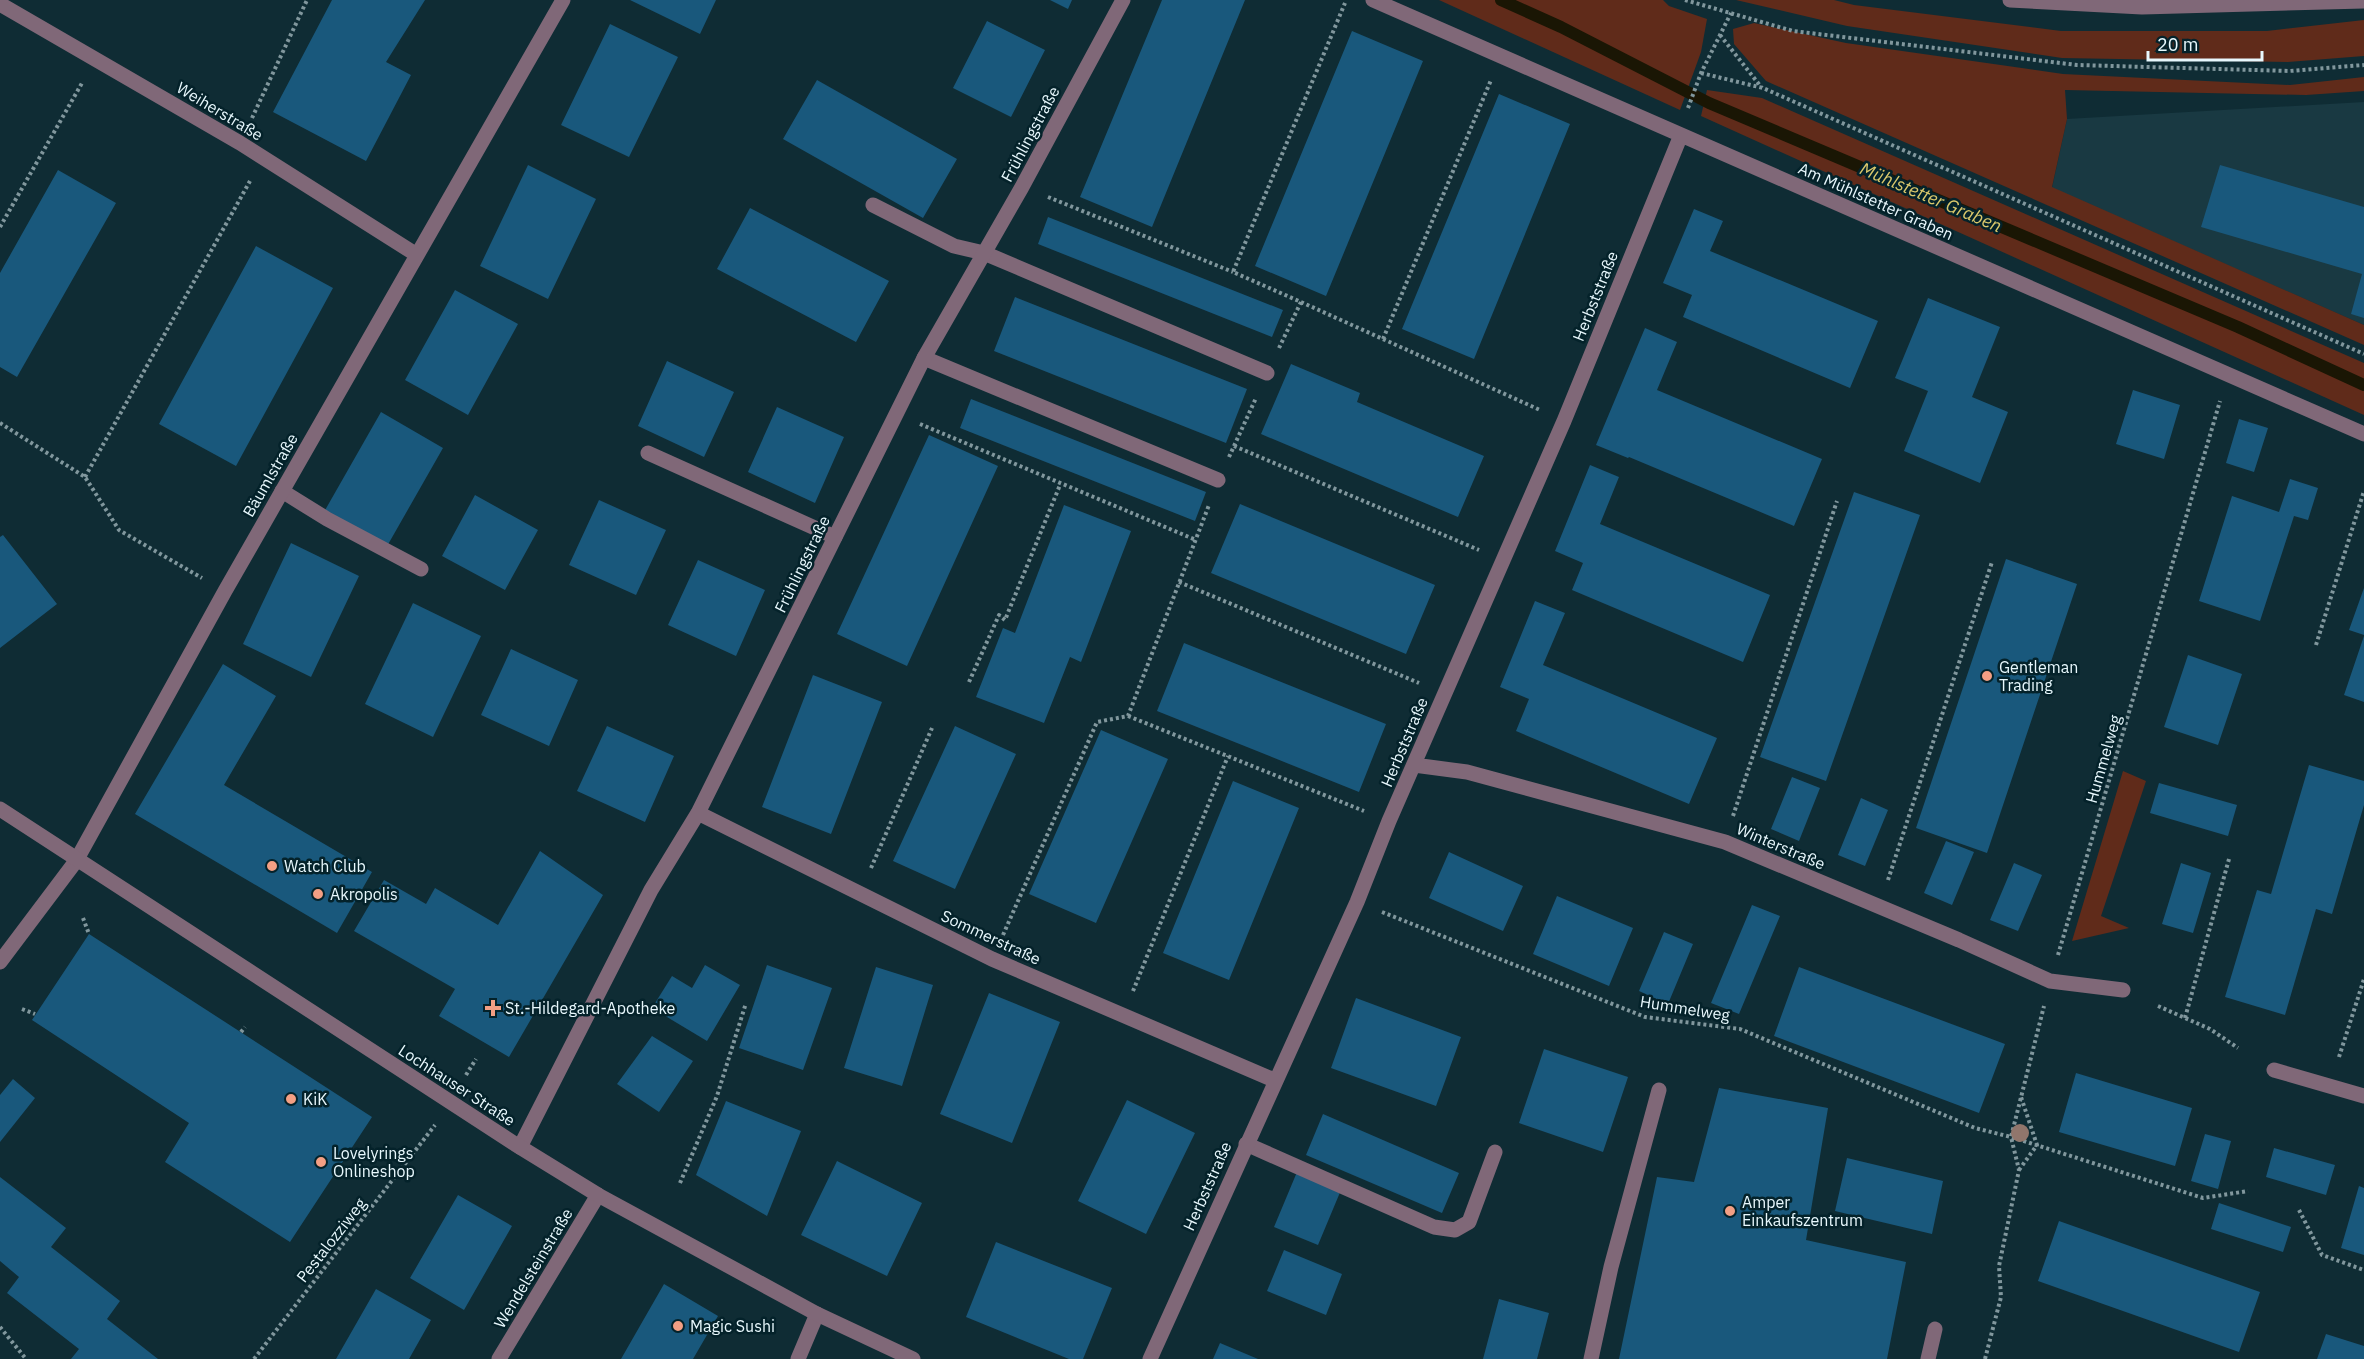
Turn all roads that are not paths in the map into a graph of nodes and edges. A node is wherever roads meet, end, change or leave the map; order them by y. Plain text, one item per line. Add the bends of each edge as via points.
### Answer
1 (563, 0) edge
2 (1123, 0) edge
3 (1373, 0) edge
4 (2010, 0) edge
5 (2364, 1) edge
6 (0, 4) edge
7 (1681, 135) junction
8 (873, 205) dead end
9 (984, 253) junction
10 (417, 255) junction
11 (924, 358) junction
12 (1267, 373) dead end
13 (2364, 434) edge
14 (648, 453) dead end
15 (1218, 480) dead end
16 (282, 491) junction
17 (835, 537) junction
18 (421, 569) dead end
19 (1414, 765) junction
20 (0, 809) edge
21 (698, 813) junction
22 (76, 861) junction
23 (0, 962) edge
24 (2122, 990) dead end
25 (2274, 1070) dead end
26 (1274, 1080) junction
27 (1659, 1090) dead end
28 (2364, 1096) edge
29 (1246, 1144) junction
30 (520, 1147) junction
31 (1495, 1152) dead end
32 (598, 1195) junction
33 (817, 1314) junction
34 (1935, 1329) dead end
35 (499, 1359) edge
36 (798, 1359) edge
37 (913, 1359) edge
38 (1150, 1359) edge
39 (1591, 1359) edge
40 (1928, 1359) edge

1 - 10 street, Bäumlstraße
2 - 9 street, Frühlingstraße
3 - 7 street, Am Mühlstetter Graben
4 - 5 street via 2142,8
6 - 10 street, Weiherstraße via 240,143
7 - 13 street, Am Mühlstetter Graben
7 - 19 street, Herbststraße via 1564,421
8 - 9 street via 954,246
9 - 11 street, Frühlingstraße
9 - 12 street
10 - 16 street, Bäumlstraße
11 - 15 street
11 - 17 street, Frühlingstraße
14 - 17 street
16 - 18 street
16 - 22 street, Bäumlstraße
17 - 21 street, Frühlingstraße
19 - 24 street, Winterstraße via 1467,772 1725,842 2050,981
19 - 26 street, Herbststraße via 1357,902
20 - 22 street, Lochhauser Straße
21 - 26 street, Sommerstraße via 992,959
21 - 30 street, Frühlingstraße via 651,890
22 - 23 street, Bäumlstraße
22 - 30 street, Lochhauser Straße
25 - 28 street
26 - 29 street, Herbststraße
27 - 39 street via 1611,1267
29 - 31 street via 1434,1227 1455,1230 1470,1222
29 - 38 street, Herbststraße
30 - 32 street, Lochhauser Straße
32 - 33 street, Lochhauser Straße
32 - 35 street, Wendelsteinstraße
33 - 36 street
33 - 37 street, Lochhauser Straße
34 - 40 street

